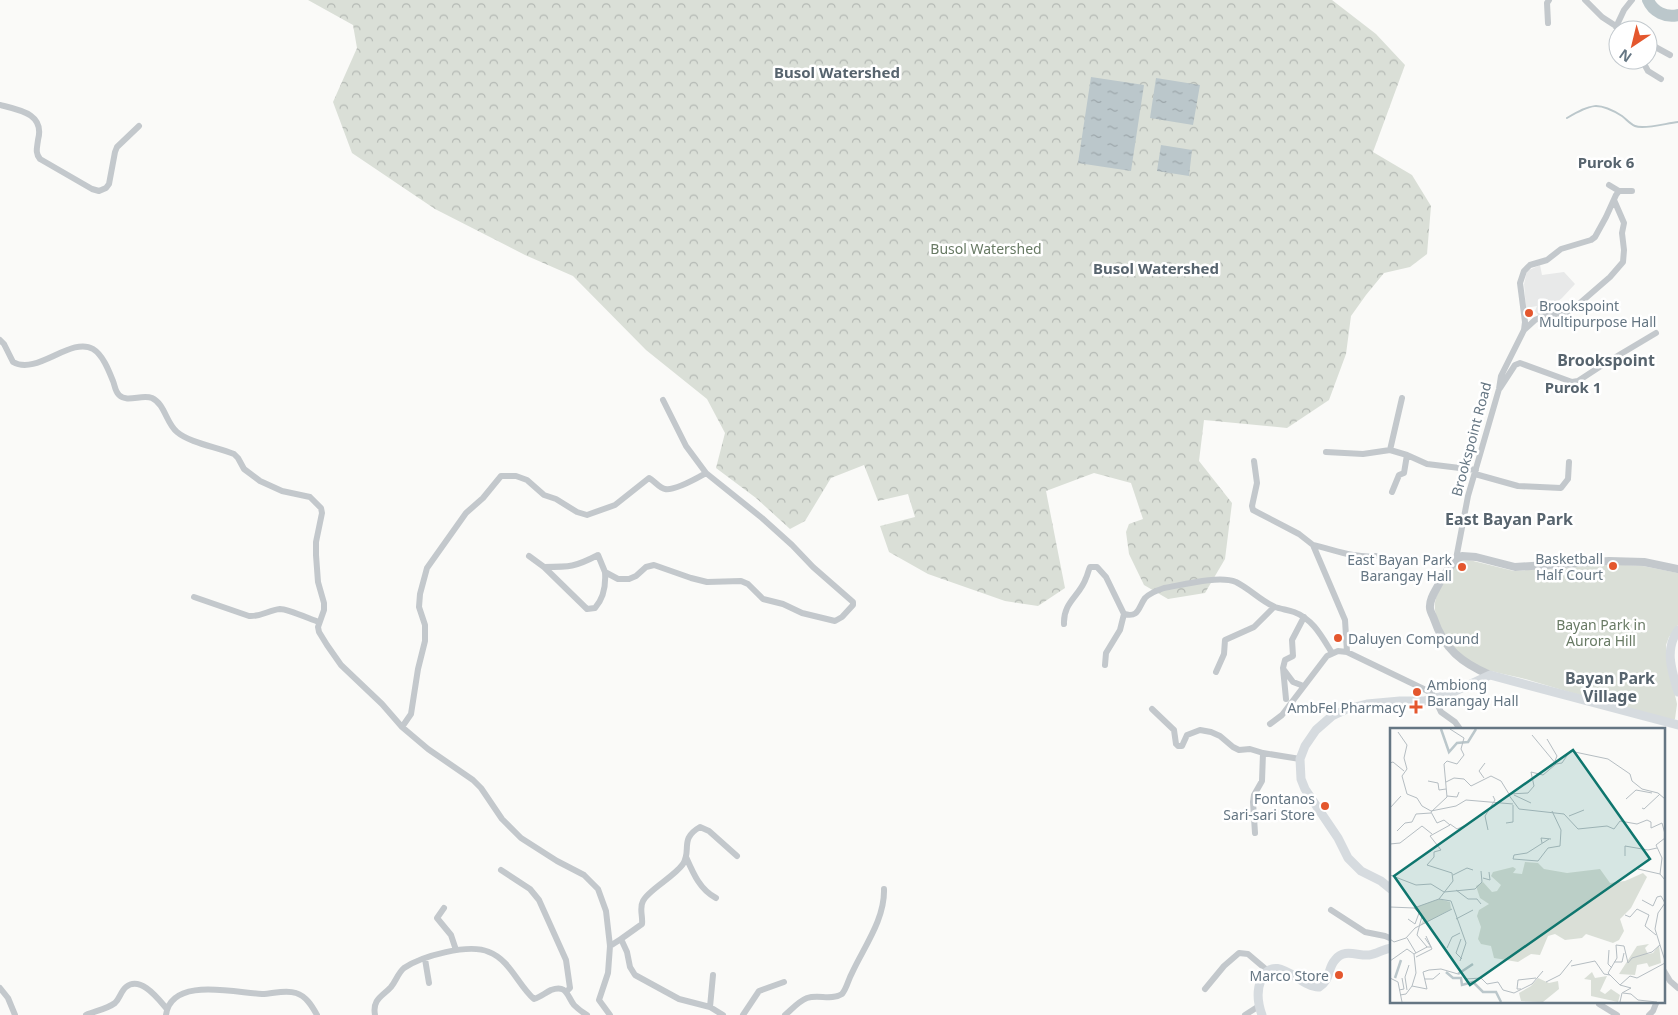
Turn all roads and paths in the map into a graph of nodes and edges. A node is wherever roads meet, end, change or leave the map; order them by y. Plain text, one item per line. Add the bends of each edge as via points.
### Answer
1 (1548, 0) edge
2 (1585, 0) edge
3 (1632, 0) edge
4 (1619, 20) edge
5 (1608, 21) edge
6 (1548, 24) dead end
7 (1658, 48) edge
8 (1670, 55) dead end
9 (1647, 70) edge
10 (1661, 79) dead end
11 (0, 105) edge
12 (139, 126) dead end
13 (1609, 185) dead end
14 (1619, 191) junction
15 (1632, 191) dead end
16 (1614, 200) junction
17 (1524, 330) junction
18 (1656, 333) dead end
19 (0, 340) edge
20 (1499, 389) junction
21 (1402, 398) dead end
22 (664, 400) dead end
23 (1390, 450) junction
24 (1326, 452) dead end
25 (1407, 455) junction
26 (1254, 461) dead end
27 (1569, 462) dead end
28 (1475, 472) junction
29 (706, 474) junction
30 (1392, 492) dead end
31 (1313, 544) junction
32 (529, 556) dead end
33 (1376, 556) dead end
34 (1456, 559) junction
35 (544, 567) junction
36 (1678, 568) edge
37 (605, 572) junction
38 (194, 597) dead end
39 (1274, 606) junction
40 (1124, 614) junction
41 (1304, 617) junction
42 (318, 622) junction
43 (1064, 624) dead end
44 (1678, 630) edge
45 (1347, 652) junction
46 (1332, 653) junction
47 (1105, 665) dead end
48 (1283, 668) junction
49 (1216, 672) dead end
50 (1490, 675) junction
51 (1676, 678) edge
52 (1301, 685) dead end
53 (1678, 692) edge
54 (1286, 699) dead end
55 (1434, 699) junction
56 (1152, 709) dead end
57 (1270, 724) dead end
58 (1677, 724) edge
59 (402, 727) junction
60 (1459, 728) edge
61 (1263, 753) junction
62 (1300, 759) junction
63 (1254, 833) dead end
64 (737, 856) dead end
65 (686, 857) junction
66 (501, 870) dead end
67 (1390, 888) edge
68 (884, 889) dead end
69 (716, 898) dead end
70 (444, 908) dead end
71 (1330, 910) dead end
72 (1390, 938) edge
73 (621, 939) junction
74 (610, 946) junction
75 (1390, 948) edge
76 (456, 950) junction
77 (425, 959) junction
78 (1268, 971) junction
79 (1666, 974) edge
80 (713, 975) dead end
81 (1668, 978) junction
82 (784, 982) dead end
83 (1666, 982) edge
84 (429, 983) dead end
85 (0, 988) edge
86 (1678, 988) edge
87 (1205, 989) dead end
88 (567, 991) junction
89 (1657, 1002) edge
90 (1599, 1004) dead end
91 (1260, 1006) edge
92 (710, 1007) junction
93 (166, 1012) edge
94 (15, 1015) edge
95 (86, 1015) edge
96 (317, 1015) edge
97 (375, 1015) edge
98 (587, 1015) edge
99 (610, 1015) edge
100 (723, 1015) edge
101 (743, 1015) edge
102 (785, 1015) edge
103 (1245, 1015) edge
104 (1617, 1015) edge
105 (1649, 1015) edge

1 - 6 street
2 - 5 street
3 - 4 street
7 - 8 street
9 - 10 street
11 - 12 street via 26,113 37,122 40,131 36,151 40,159 99,191 109,184 117,147
13 - 14 street
14 - 15 street
14 - 16 street
16 - 17 street via 1591,240 1561,249 1524,271 1520,283
16 - 17 street via 1624,223 1622,262 1580,303 1566,312 1535,320
17 - 20 street, Brookspoint Road via 1501,376
18 - 20 street via 1578,381 1572,382 1520,363 1515,365
19 - 42 street via 18,365 31,364 76,348 92,348 106,364 121,397 152,398 178,433 234,454 244,469 260,481 282,491 310,497 316,502 322,513 316,555 324,603
20 - 28 street, Brookspoint Road
21 - 23 street
22 - 29 street via 686,446
23 - 24 street via 1363,454
23 - 25 street
25 - 28 street via 1427,464
25 - 30 street via 1404,473 1399,475
26 - 31 street via 1257,483 1253,510
27 - 28 street via 1568,479 1561,488 1518,486
28 - 34 street, Brookspoint Road
29 - 37 street via 762,518 836,588 851,598 853,605 842,617 835,621 802,613 763,599 741,581 706,582 654,565 630,579 618,579
29 - 59 street via 668,490 649,478 615,505 587,515 544,495 527,480 501,476 466,513 427,568 419,608 425,625 425,641 411,714
31 - 33 street
31 - 45 street via 1345,620
32 - 35 street
34 - 36 street via 1470,556 1515,567 1609,561 1644,562
34 - 50 street via 1432,597 1430,608 1436,626 1456,656 1470,667
35 - 37 street via 579,565 598,556
35 - 37 street via 590,610 602,598 606,587
38 - 42 street via 249,616 279,609
39 - 40 street via 1239,584 1221,579 1156,591 1145,598 1137,613 1131,616
39 - 41 street
39 - 49 street via 1254,627 1225,640 1224,654
40 - 43 street via 1103,572 1093,566 1067,607
40 - 47 street via 1120,630 1106,653
41 - 46 street
41 - 48 street via 1292,640 1293,656 1286,660
42 - 59 street via 319,632 338,661
44 - 51 main road via 1670,646
45 - 46 street
45 - 55 street via 1432,693
46 - 57 street via 1282,715
48 - 52 street via 1293,682
48 - 54 street
50 - 55 main road
50 - 58 main road
51 - 53 main road
55 - 60 street via 1441,712
55 - 62 main road via 1367,704 1340,711 1316,730
56 - 61 street via 1174,730 1177,746 1182,746 1187,735 1200,730 1220,736 1239,750
59 - 74 street via 473,780 502,819 521,838 594,883 606,911
61 - 62 street
61 - 63 street via 1262,781 1253,802
62 - 67 main road via 1301,779 1348,858 1361,871
64 - 65 street via 700,827 686,843
65 - 69 street via 698,882
65 - 73 street via 673,875 642,902 642,924
66 - 88 street via 530,889 539,900 566,960 570,988
68 - 102 street via 882,908 842,994 832,998 805,998
70 - 76 street via 437,918 452,935
71 - 72 street via 1365,932
73 - 74 street
73 - 92 street via 634,975 679,999
74 - 99 street via 608,972 599,1000
75 - 78 main road via 1367,955 1345,953 1339,956 1333,962 1326,982 1320,987 1309,985 1283,970
76 - 77 street
76 - 88 street via 471,948 495,955 534,999 560,988
77 - 84 street
77 - 97 street via 412,963 382,993 376,1003
78 - 87 street via 1248,954 1239,953
78 - 91 main road via 1259,985
79 - 81 street
80 - 92 street
81 - 83 street
81 - 86 street
82 - 101 street via 759,991
85 - 94 street
88 - 98 street via 575,1005
89 - 105 street
90 - 104 street
91 - 103 street
92 - 100 street
93 - 95 street via 152,991 130,985 108,1007
93 - 96 street via 183,992 221,989 263,994 296,992 305,997

